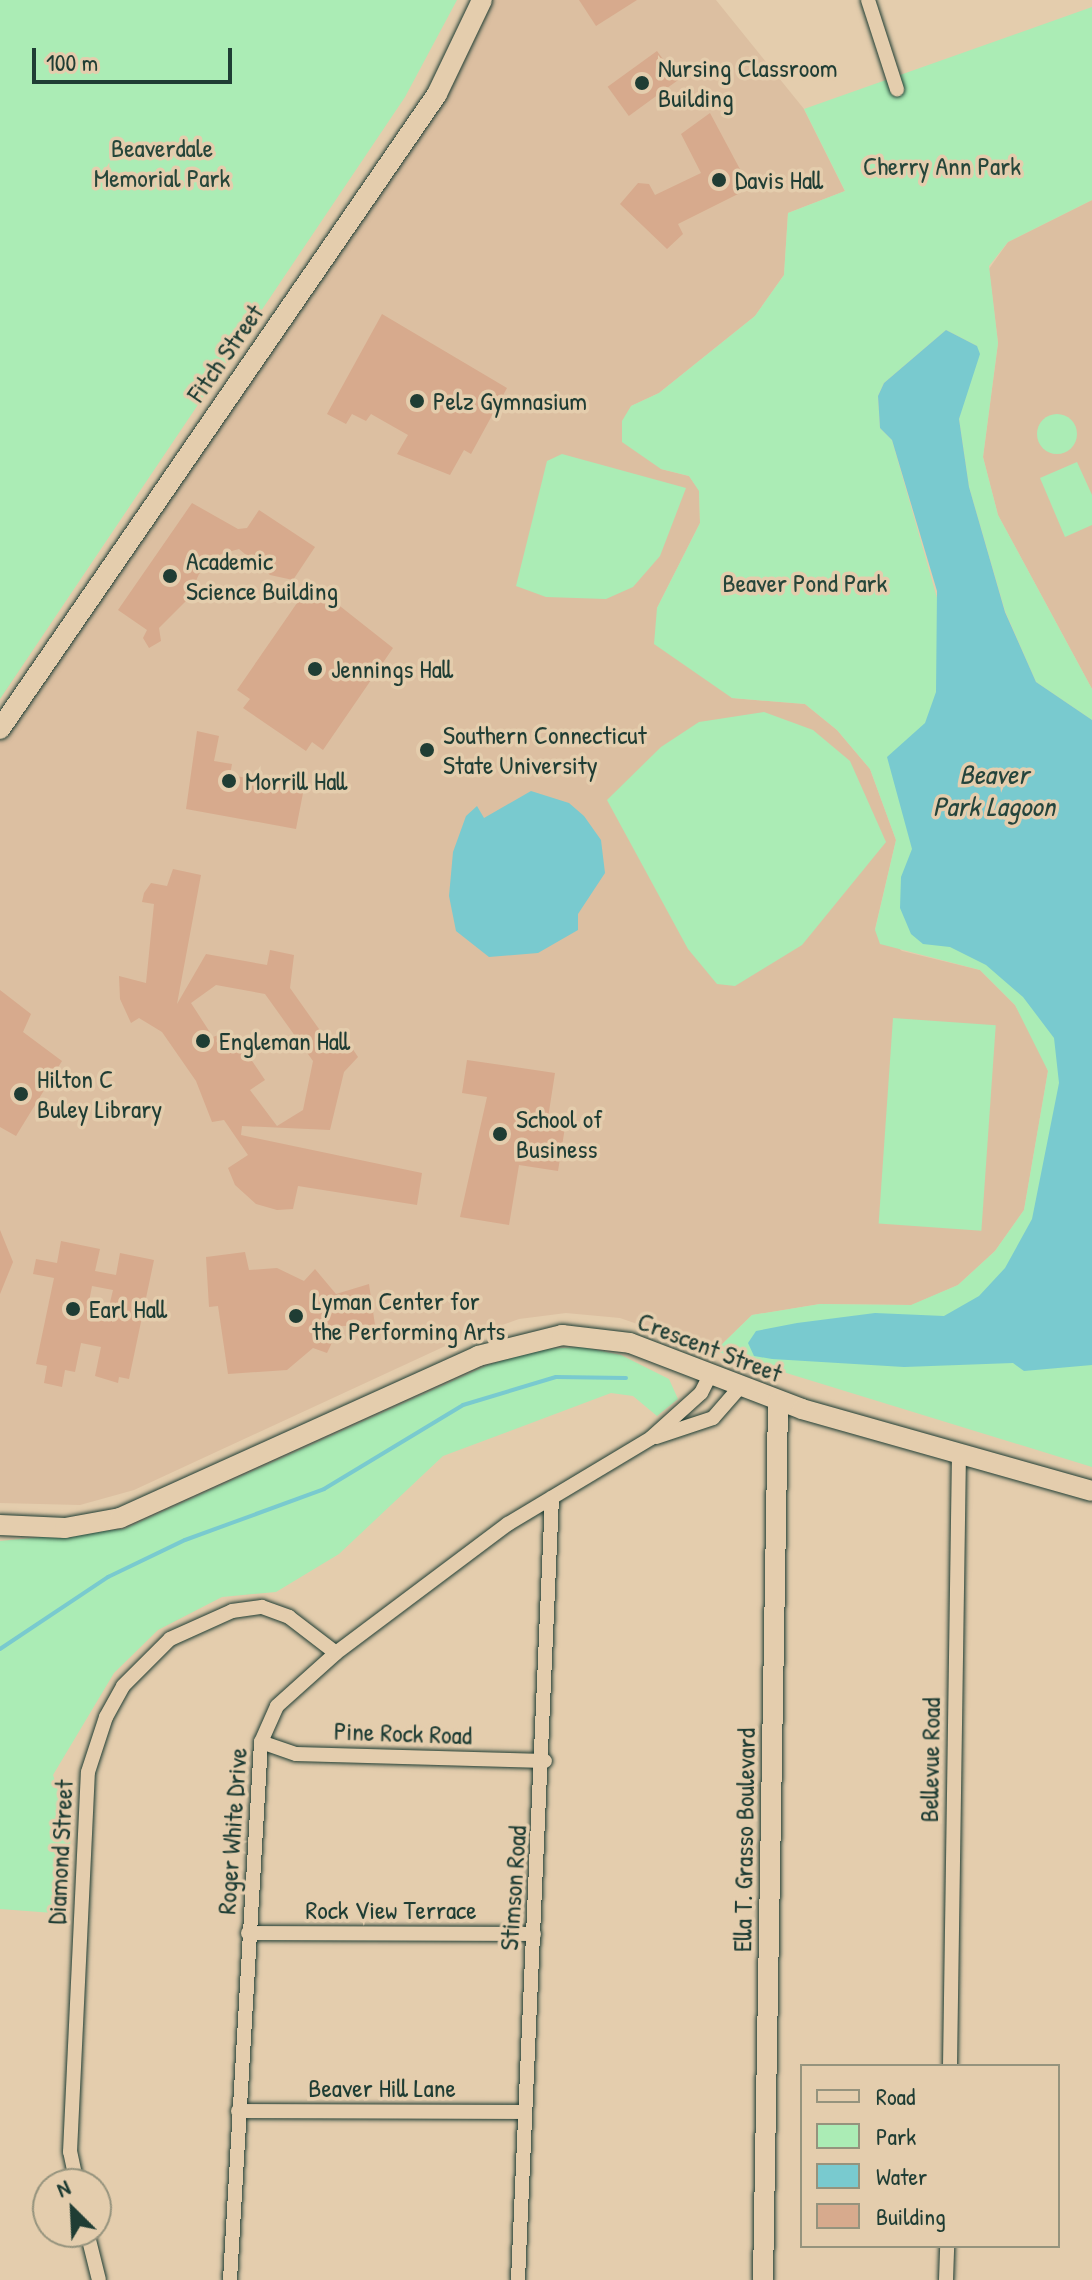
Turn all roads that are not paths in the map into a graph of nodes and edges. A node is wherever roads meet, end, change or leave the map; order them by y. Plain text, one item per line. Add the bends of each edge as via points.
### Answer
1 (482, 0) edge
2 (868, 0) edge
3 (897, 89) dead end
4 (0, 729) edge
5 (710, 1375) junction
6 (740, 1387) junction
7 (778, 1401) junction
8 (651, 1438) junction
9 (959, 1454) junction
10 (1092, 1491) edge
11 (552, 1498) junction
12 (0, 1525) edge
13 (336, 1653) junction
14 (261, 1742) junction
15 (545, 1761) junction
16 (248, 1933) junction
17 (534, 1934) junction
18 (950, 2064) edge
19 (238, 2111) junction
20 (525, 2112) junction
21 (74, 2168) edge
22 (91, 2248) edge
23 (947, 2248) edge
24 (99, 2280) edge
25 (230, 2280) edge
26 (518, 2280) edge
27 (763, 2280) edge
28 (946, 2280) edge

1 - 4 main road, Fitch Street via 437,94
2 - 3 street
5 - 6 main road, Crescent Street
5 - 8 street, Roger White Drive via 701,1393
5 - 12 main road, Crescent Street via 610,1339 527,1340 478,1356 120,1518 65,1528
6 - 7 main road, Crescent Street
6 - 8 street, Roger White Drive via 713,1418
7 - 9 main road, Crescent Street
7 - 27 main road, Ella T. Grasso Boulevard
8 - 11 street, Roger White Drive
9 - 10 main road, Crescent Street
9 - 18 street, Bellevue Road
11 - 13 street, Roger White Drive
11 - 15 street, Stimson Road
13 - 14 street, Roger White Drive via 277,1706
13 - 21 street, Diamond Street via 289,1617 262,1607 232,1611 170,1639 123,1686 106,1717 88,1772 70,2152
14 - 15 street, Pine Rock Road via 296,1754
14 - 16 street, Roger White Drive
15 - 17 street, Stimson Road
16 - 17 street, Rock View Terrace
16 - 19 street, Roger White Drive
17 - 20 street, Stimson Road
19 - 20 street, Beaver Hill Lane
19 - 25 street, Roger White Drive
20 - 26 street, Stimson Road
22 - 24 street
23 - 28 street

